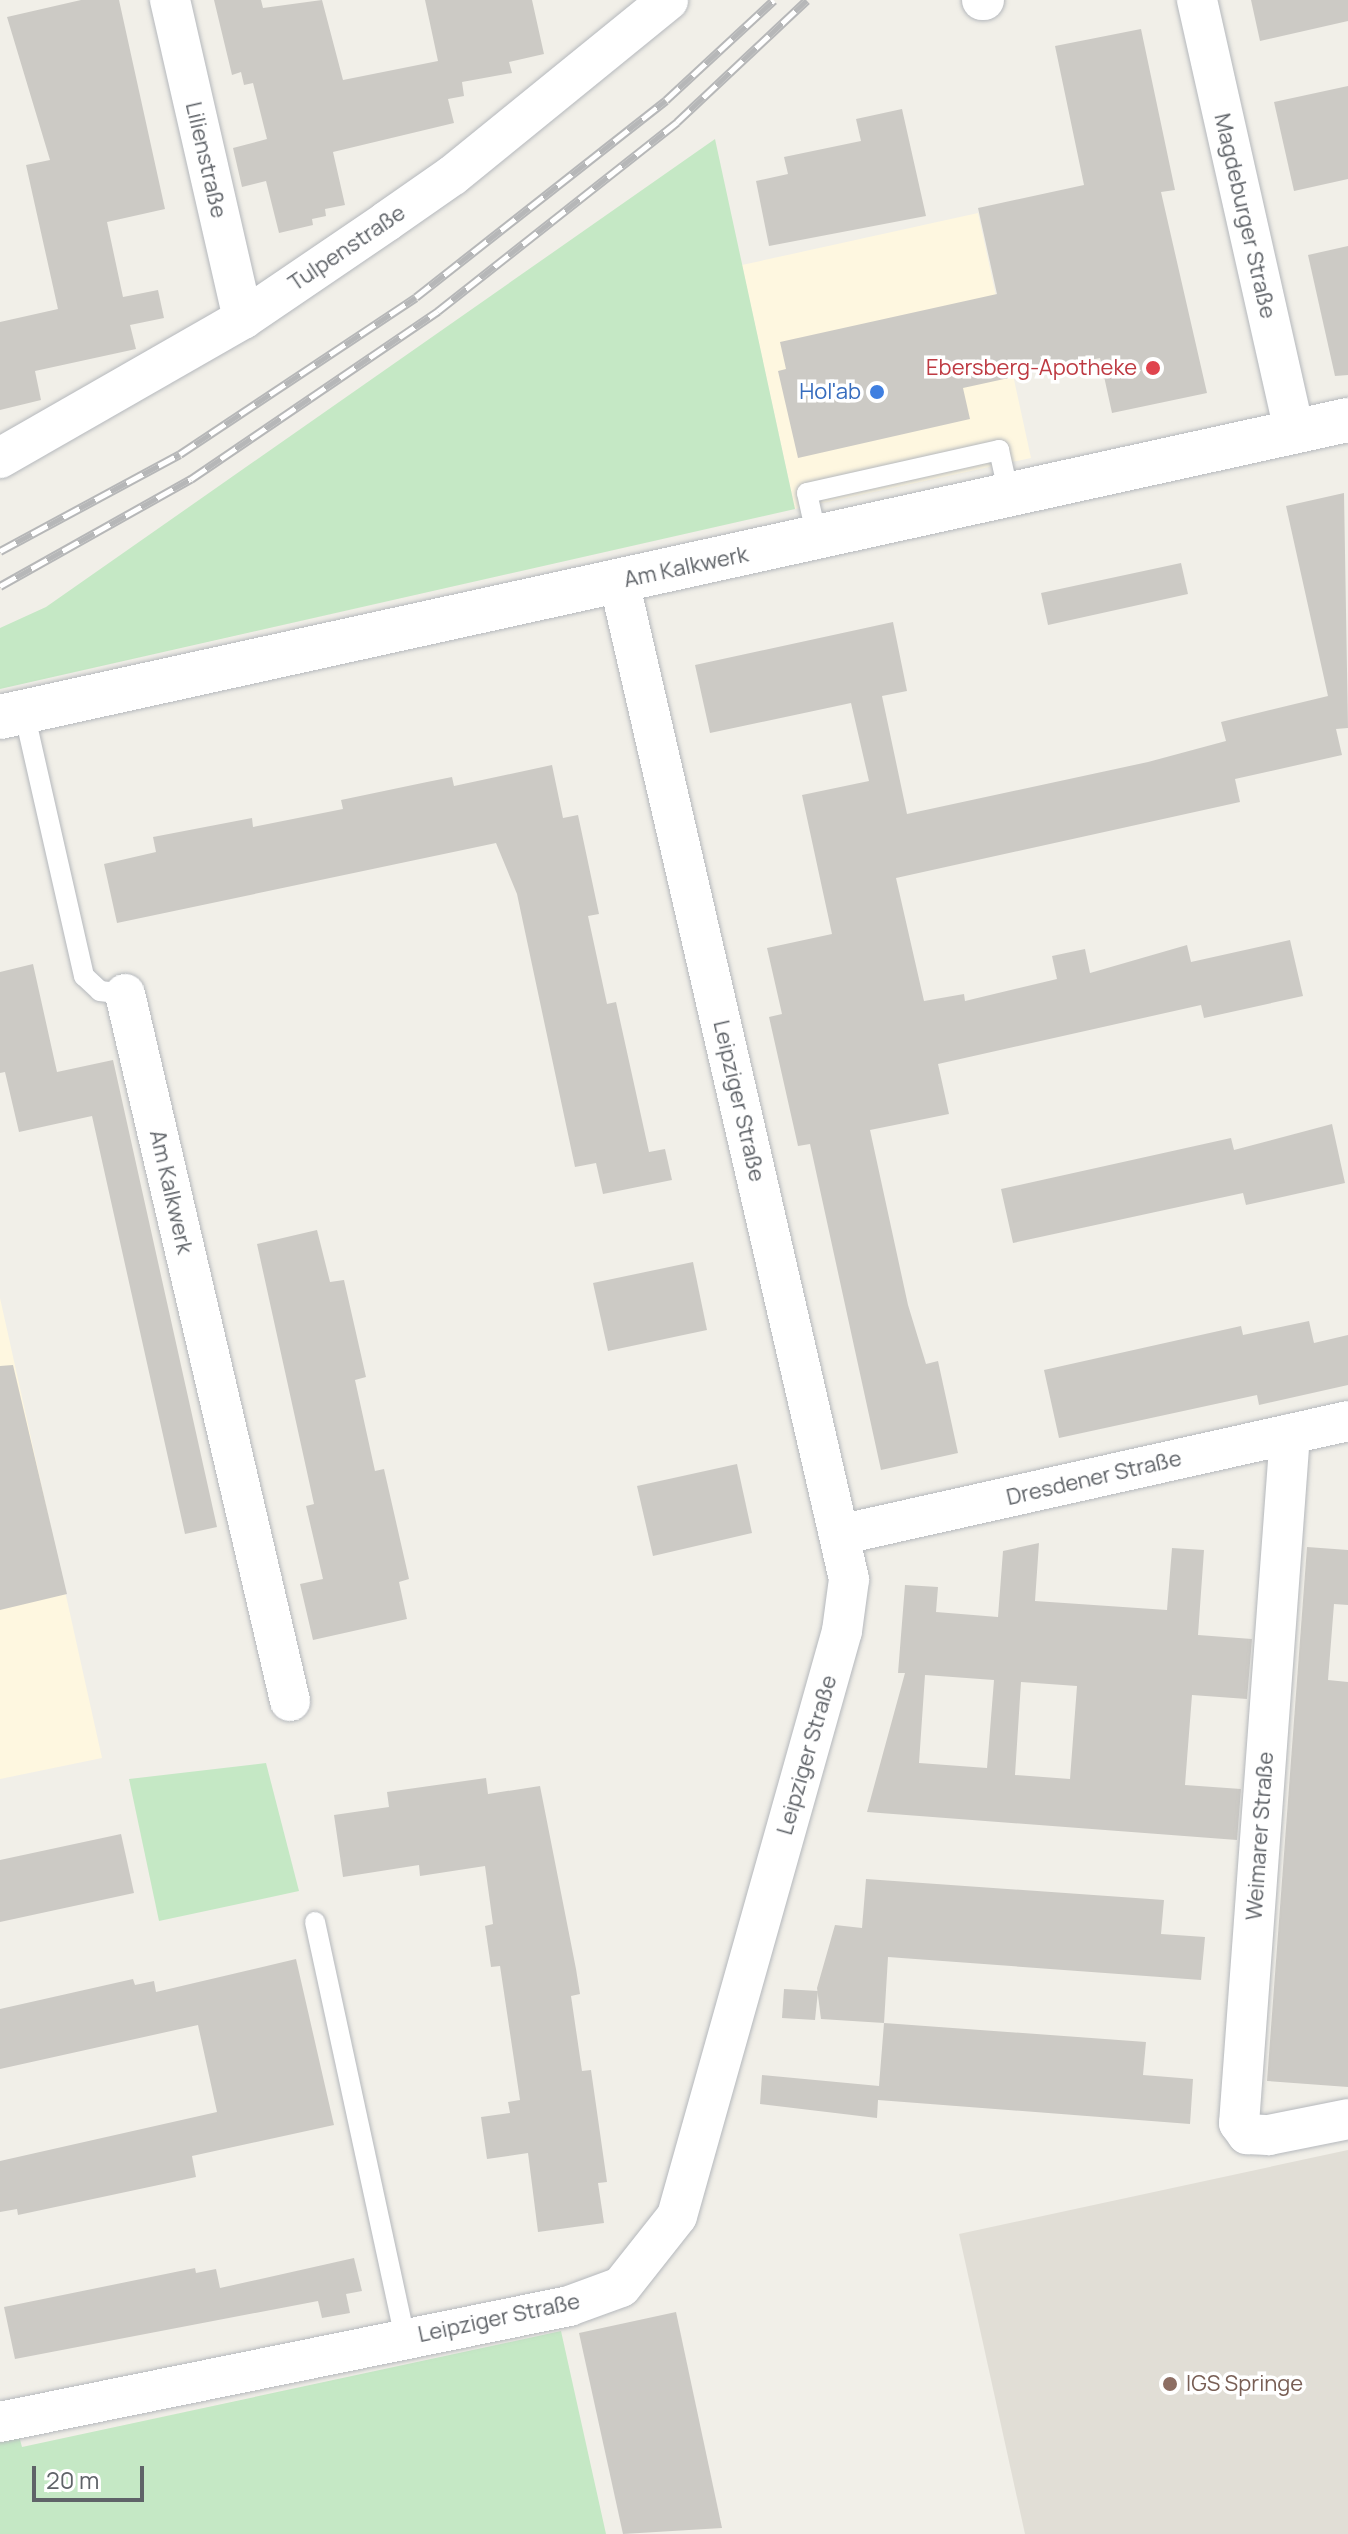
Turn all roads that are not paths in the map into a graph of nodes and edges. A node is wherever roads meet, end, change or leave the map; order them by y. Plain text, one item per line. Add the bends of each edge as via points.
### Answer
1 (170, 0) edge
2 (668, 0) edge
3 (1197, 0) edge
4 (243, 319) junction
5 (1348, 420) edge
6 (1294, 432) junction
7 (0, 458) edge
8 (619, 581) junction
9 (12, 714) edge
10 (125, 994) joint
11 (1348, 1421) edge
12 (1290, 1434) junction
13 (839, 1535) junction
14 (290, 1701) dead end
15 (315, 1922) dead end
16 (1348, 2119) edge
17 (405, 2338) junction
18 (0, 2422) edge

1 - 4 street, Lilienstraße
2 - 4 street, Tulpenstraße via 453,175
3 - 6 street, Magdeburger Straße
4 - 7 street, Tulpenstraße
5 - 6 street, Am Kalkwerk
6 - 8 street, Am Kalkwerk
8 - 9 street, Am Kalkwerk
8 - 13 street, Leipziger Straße
9 - 10 lane, Am Kalkwerk via 84,976 100,991
10 - 14 street, Am Kalkwerk
11 - 12 street, Dresdener Straße
12 - 13 street, Dresdener Straße
12 - 16 street, Weimarer Straße via 1239,2123 1247,2134 1269,2135
13 - 17 street, Leipziger Straße via 849,1579 842,1631 677,2216 621,2287 569,2306
15 - 17 lane
17 - 18 street, Leipziger Straße

